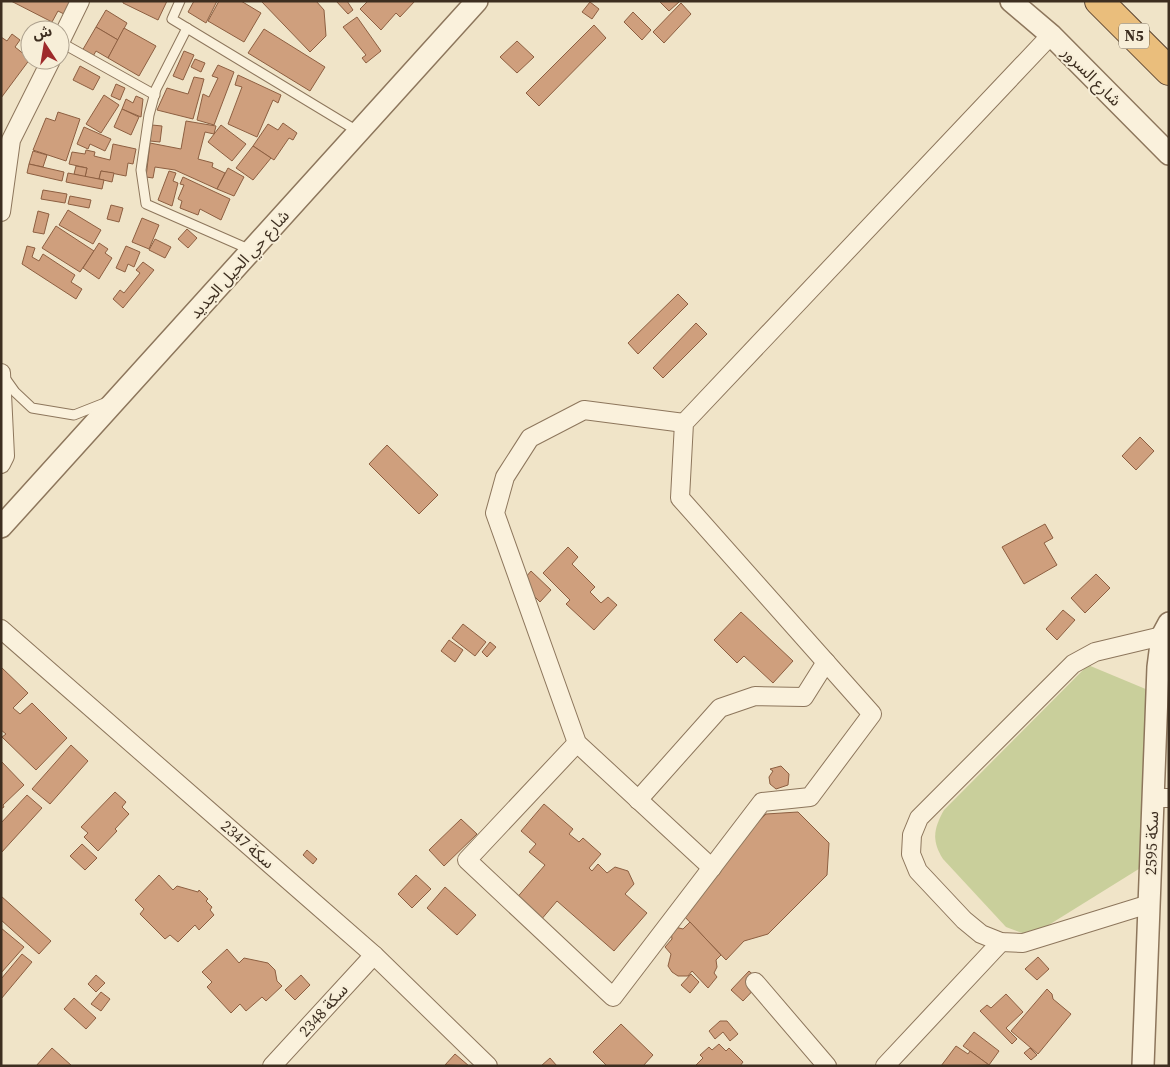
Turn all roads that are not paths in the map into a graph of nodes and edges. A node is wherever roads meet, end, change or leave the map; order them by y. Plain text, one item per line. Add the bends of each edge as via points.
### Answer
1 (80, 1) edge
2 (180, 1) edge
3 (477, 1) edge
4 (1011, 1) edge
5 (1099, 1) edge
6 (70, 22) edge
7 (187, 28) junction
8 (1051, 35) junction
9 (70, 48) edge
10 (46, 70) edge
11 (1169, 71) edge
12 (154, 95) junction
13 (359, 132) junction
14 (1169, 154) edge
15 (1, 212) edge
16 (251, 251) junction
17 (1, 373) edge
18 (119, 397) junction
19 (684, 422) junction
20 (1, 464) edge
21 (1, 527) edge
22 (1, 629) edge
23 (1166, 629) edge
24 (826, 662) junction
25 (577, 743) junction
26 (1161, 798) edge
27 (638, 800) junction
28 (712, 868) junction
29 (1149, 904) junction
30 (1001, 942) junction
31 (374, 954) junction
32 (755, 982) dead end
33 (272, 1066) edge
34 (488, 1066) edge
35 (827, 1066) edge
36 (885, 1066) edge
37 (1143, 1066) edge

1 - 6 street
2 - 7 lane via 172,19
3 - 13 street, شارع حي الحيل الجديد
4 - 8 street, شارع السرور
5 - 11 highway, N5
7 - 12 lane
7 - 13 lane
8 - 14 street, شارع السرور
8 - 19 street
9 - 12 lane
10 - 15 street via 11,140
12 - 16 lane via 141,170 146,204
13 - 16 street, شارع حي الحيل الجديد
16 - 18 street, شارع حي الحيل الجديد
17 - 18 lane via 32,408 74,415
17 - 20 street via 5,456
18 - 21 street, شارع حي الحيل الجديد
19 - 24 street via 680,498
19 - 25 street via 584,410 530,438 505,477 495,513
22 - 31 street, سكة 2347
23 - 26 street, سكة 2595 via 1158,667
23 - 30 street via 1095,652 1073,664 919,818 911,844 911,854 918,871 980,934
24 - 27 street via 804,697 755,696 720,708
24 - 28 street via 872,714 810,797 762,802
25 - 27 street
25 - 28 street via 467,860 613,997
26 - 29 street, سكة 2595
27 - 28 street
29 - 30 street via 1023,942
29 - 37 street, سكة 2595
30 - 36 street
31 - 33 street, سكة 2348
31 - 34 street, سكة 2347
32 - 35 street

